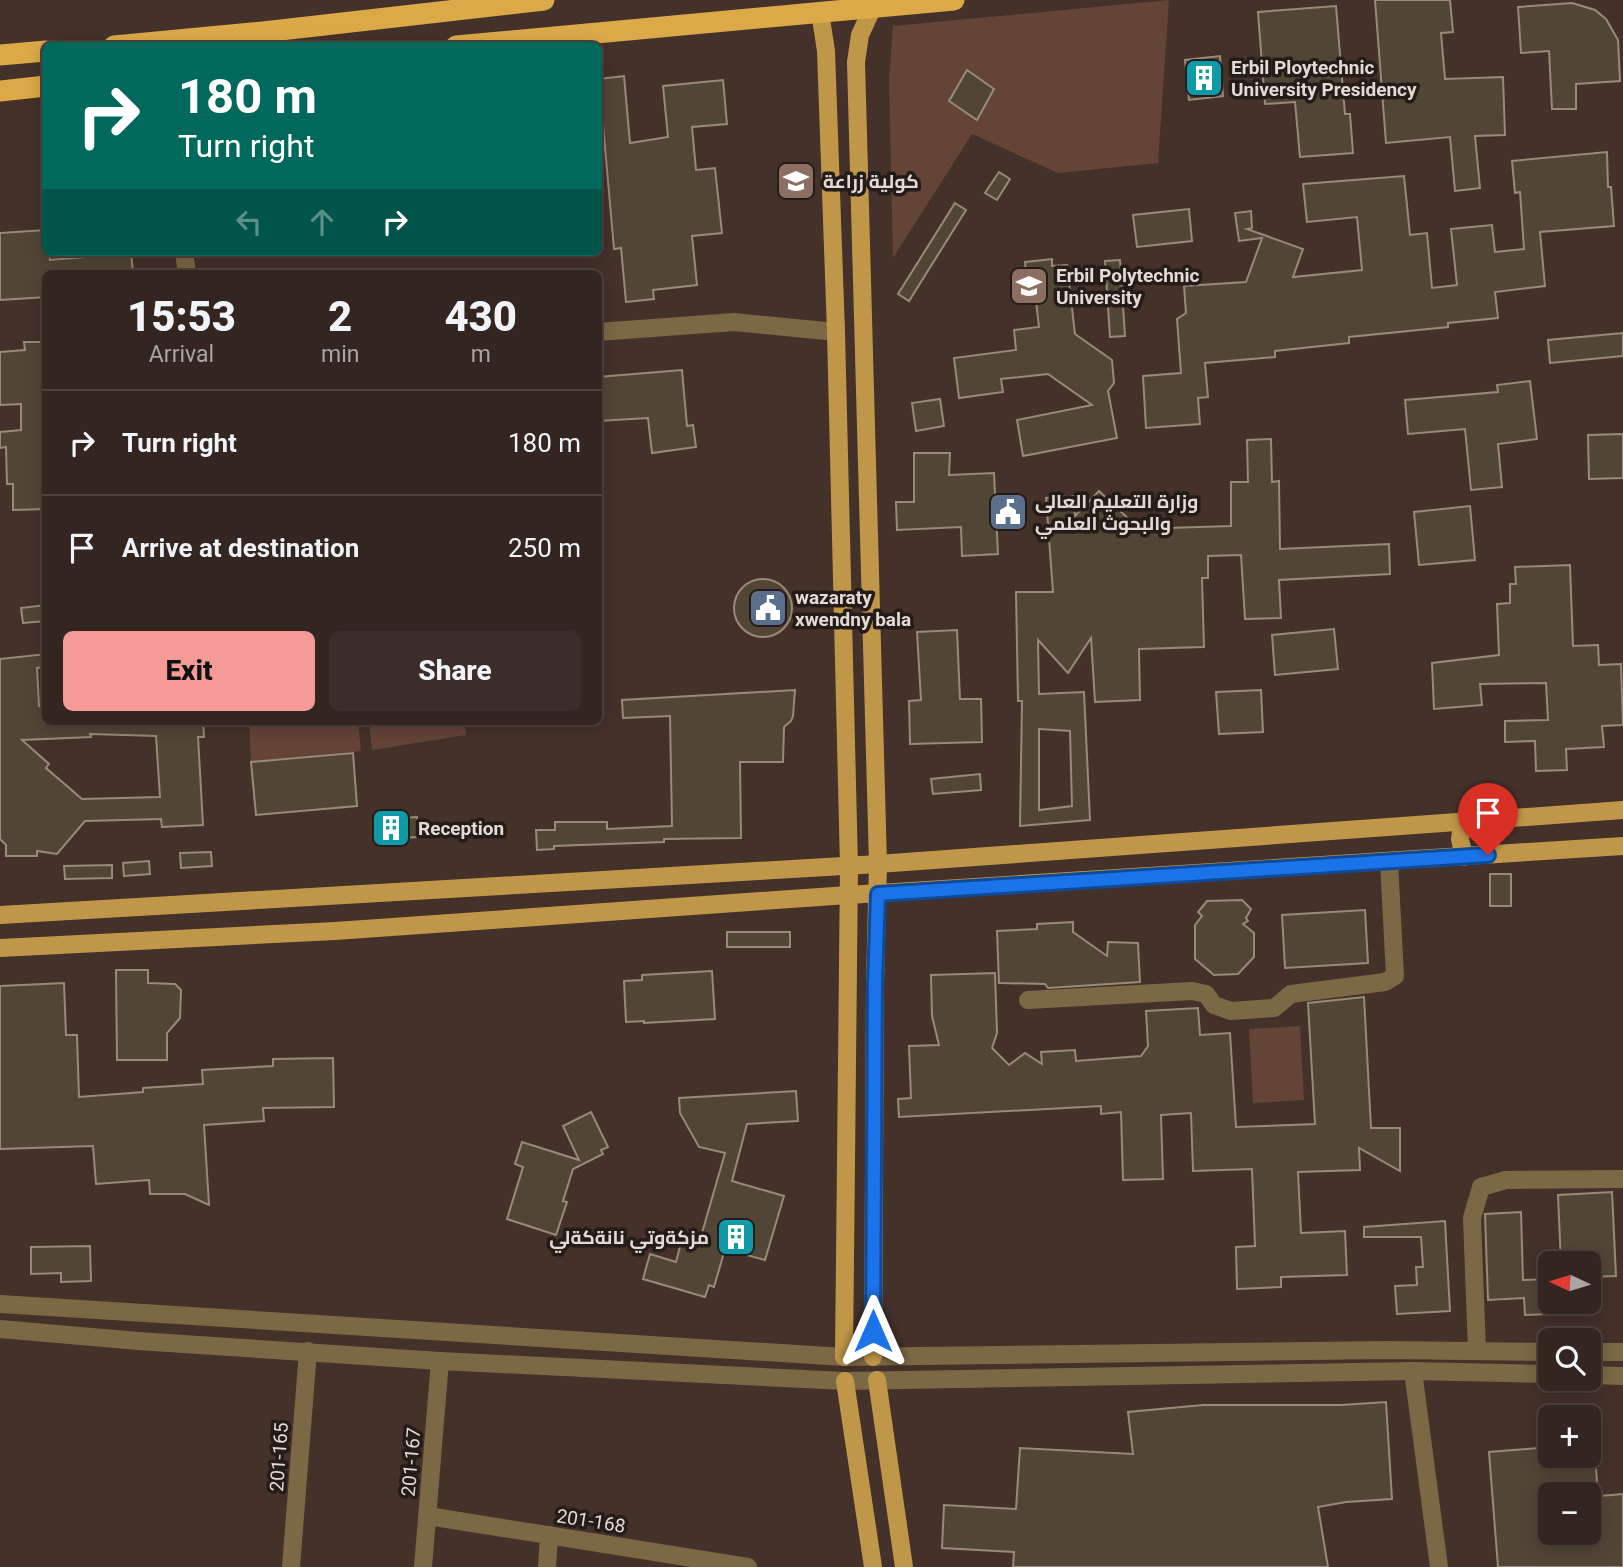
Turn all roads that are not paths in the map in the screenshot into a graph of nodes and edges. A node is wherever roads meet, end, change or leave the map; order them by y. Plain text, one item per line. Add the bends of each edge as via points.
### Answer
1 (544, 0) edge
2 (954, 0) edge
3 (872, 9) junction
4 (820, 12) junction
5 (157, 42) edge
6 (499, 42) edge
7 (857, 49) junction
8 (42, 51) edge
9 (826, 51) junction
10 (0, 55) edge
11 (42, 86) edge
12 (0, 91) edge
13 (602, 332) edge
14 (836, 332) junction
15 (865, 389) junction
16 (835, 394) junction
17 (867, 432) junction
18 (837, 435) junction
19 (1623, 810) edge
20 (1463, 820) junction
21 (1623, 846) edge
22 (1464, 857) junction
23 (1389, 862) junction
24 (878, 864) junction
25 (849, 866) junction
26 (878, 894) junction
27 (848, 895) junction
28 (0, 915) edge
29 (0, 948) edge
30 (1028, 1000) dead end
31 (1623, 1179) edge
32 (0, 1304) edge
33 (0, 1328) edge
34 (873, 1331) junction
35 (844, 1333) junction
36 (308, 1351) junction
37 (1477, 1351) junction
38 (1538, 1352) edge
39 (1601, 1352) edge
40 (1623, 1352) edge
41 (844, 1357) junction
42 (873, 1357) junction
43 (440, 1361) junction
44 (1413, 1371) junction
45 (1538, 1374) edge
46 (1601, 1375) edge
47 (1623, 1376) edge
48 (877, 1380) junction
49 (845, 1381) junction
50 (880, 1402) junction
51 (849, 1408) junction
52 (428, 1516) junction
53 (549, 1535) junction
54 (676, 1561) edge
55 (291, 1567) edge
56 (424, 1567) edge
57 (547, 1567) edge
58 (748, 1567) edge
59 (873, 1567) edge
60 (904, 1567) edge
61 (1439, 1567) edge

1 - 5 highway
2 - 3 highway
3 - 4 highway
3 - 7 main road
4 - 6 highway
4 - 9 main road
7 - 9 main road via 840,45
7 - 15 main road
8 - 10 highway
9 - 14 main road
11 - 12 highway
13 - 14 street via 734,322
14 - 16 main road
15 - 16 main road via 854,396
15 - 17 main road
16 - 18 main road
17 - 18 main road via 851,429
17 - 24 main road
18 - 25 main road
19 - 20 main road
20 - 22 main road via 1460,839
20 - 24 main road
21 - 22 main road
22 - 23 main road
23 - 26 main road
23 - 30 street via 1395,976 1385,982 1291,994 1274,1008 1231,1011 1192,990
24 - 25 main road
24 - 26 main road
25 - 27 main road
25 - 28 main road
26 - 27 main road
26 - 34 main road
27 - 29 main road via 335,931
27 - 35 main road
31 - 37 street via 1506,1180 1481,1187 1472,1218
32 - 41 street
33 - 36 street
34 - 35 main road via 862,1344 850,1343
34 - 42 main road
35 - 41 main road
36 - 43 street
36 - 55 street, 201-165
37 - 38 street
37 - 42 street
39 - 40 street
41 - 42 street
43 - 49 street
43 - 52 street, 201-167
44 - 45 street
44 - 48 street
44 - 61 street
46 - 47 street
48 - 49 street
48 - 50 main road
49 - 51 main road
50 - 51 main road via 862,1392 855,1395
50 - 60 main road
51 - 59 main road
52 - 53 street, 201-168
52 - 56 street, 201-167
53 - 54 street, 201-168
53 - 57 street
54 - 58 street, 201-168

